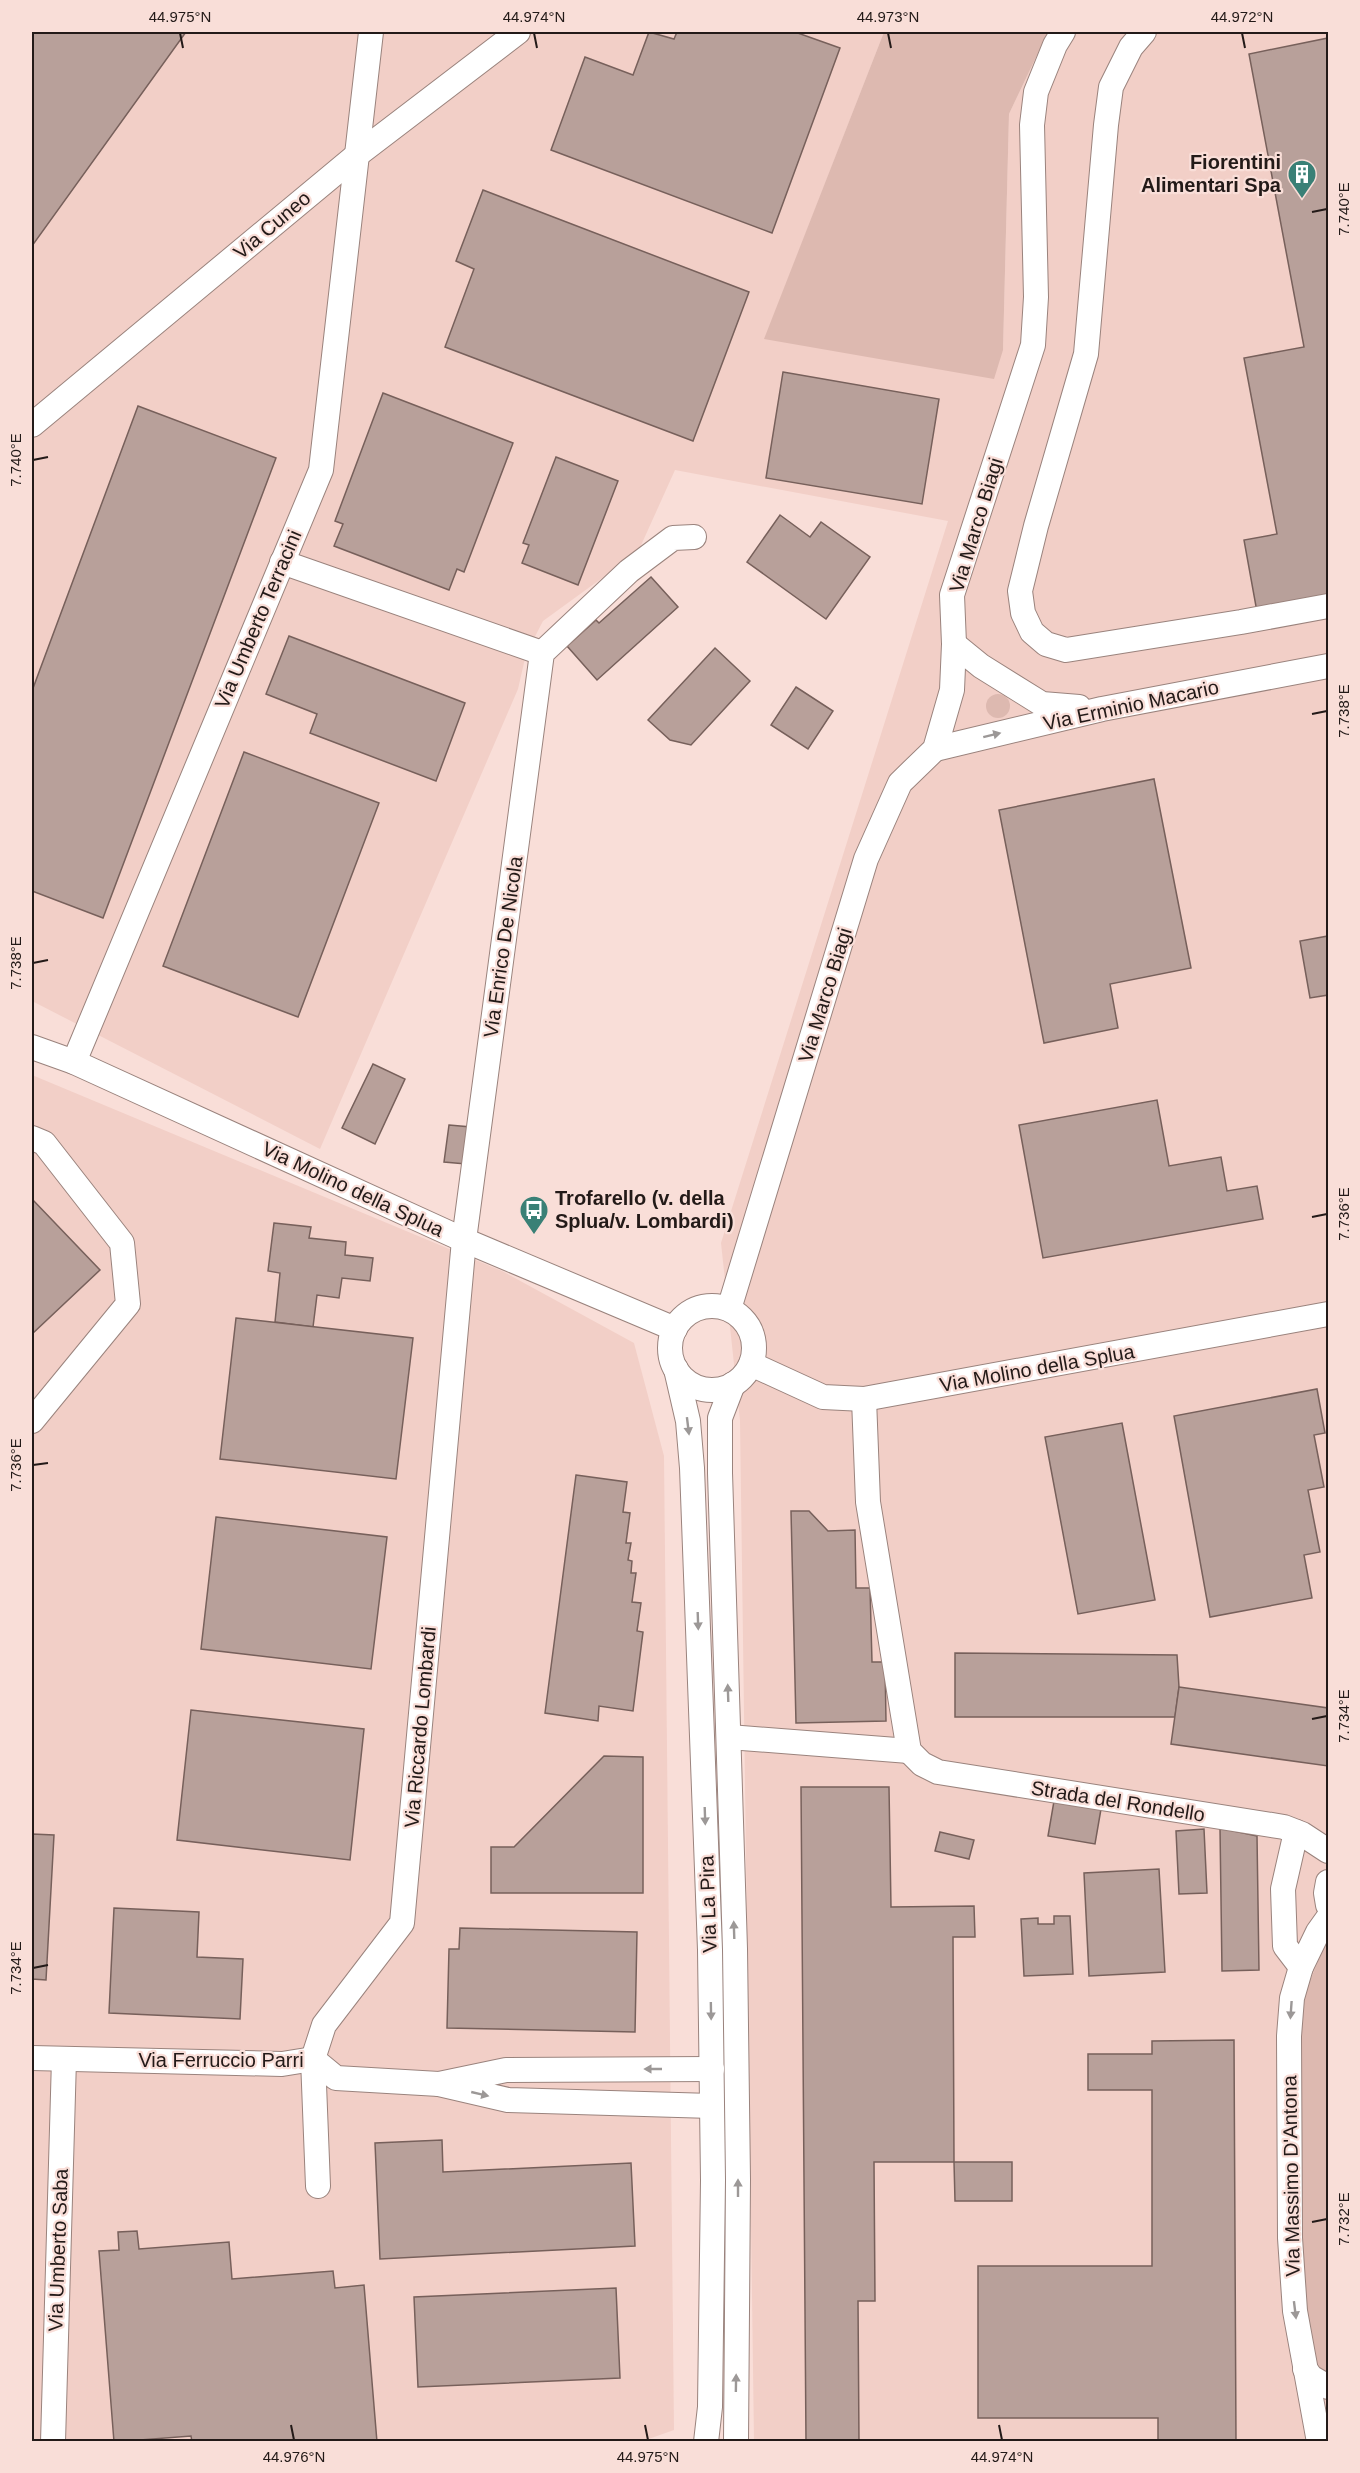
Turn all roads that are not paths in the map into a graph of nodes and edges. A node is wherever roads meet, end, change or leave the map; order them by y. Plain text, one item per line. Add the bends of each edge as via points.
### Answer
1 (371, 32) edge
2 (518, 32) edge
3 (1063, 32) edge
4 (1144, 32) edge
5 (357, 155) junction
6 (32, 425) edge
7 (694, 537) dead end
8 (282, 562) junction
9 (1329, 606) edge
10 (954, 644) junction
11 (542, 653) junction
12 (1329, 666) edge
13 (1102, 709) junction
14 (935, 749) junction
15 (32, 1047) edge
16 (74, 1062) junction
17 (32, 1138) edge
18 (464, 1240) junction
19 (729, 1309) junction
20 (1329, 1314) edge
21 (675, 1329) junction
22 (751, 1364) junction
23 (676, 1369) junction
24 (733, 1384) junction
25 (864, 1399) junction
26 (32, 1421) edge
27 (729, 1737) junction
28 (909, 1751) junction
29 (1296, 1832) junction
30 (1329, 1851) edge
31 (1329, 1882) edge
32 (1329, 1905) edge
33 (1329, 1918) edge
34 (1301, 1967) junction
35 (32, 2058) edge
36 (64, 2059) junction
37 (313, 2059) junction
38 (579, 2069) junction
39 (712, 2069) junction
40 (439, 2084) junction
41 (580, 2102) junction
42 (712, 2106) junction
43 (318, 2186) dead end
44 (1305, 2369) junction
45 (1329, 2387) edge
46 (53, 2442) edge
47 (706, 2442) edge
48 (736, 2442) edge
49 (1319, 2442) edge

1 - 5 street, Via Umberto Terracini
2 - 5 street, Via Cuneo
3 - 10 street, Via Marco Biagi via 1036,92 1032,125 1036,297 1033,345 952,595
4 - 9 street via 1131,47 1111,87 1086,354 1020,591 1023,613 1032,632 1046,644 1066,650
5 - 6 street, Via Cuneo
5 - 8 street, Via Umberto Terracini via 321,470
7 - 11 street via 673,538 629,571
8 - 11 street
8 - 16 street, Via Umberto Terracini
10 - 13 street via 1042,704
10 - 14 street, Via Marco Biagi via 952,690
11 - 18 street, Via Enrico De Nicola
12 - 13 street, Via Erminio Macario
14 -> 13 street, Via Erminio Macario
14 - 19 street, Via Marco Biagi via 900,783 866,859
15 - 16 street, Via Molino della Splua
16 - 18 street, Via Molino della Splua
17 - 26 street via 44,1143 122,1243 128,1304
18 - 21 street, Via Molino della Splua
18 - 37 street, Via Riccardo Lombardi via 402,1923 324,2025
19 - 21 street via 710,1306 692,1311
19 - 22 street via 744,1321 753,1338
20 - 25 street, Via Molino della Splua
21 - 23 street via 671,1356
22 - 24 street
22 - 25 street, Via Molino della Splua via 823,1397
23 - 24 street via 695,1386 714,1389
23 -> 39 street, Via La Pira via 688,1421 692,1468
27 -> 24 street, Via La Pira via 720,1418
25 - 28 street via 868,1502
27 - 28 street
48 -> 27 street, Via La Pira via 738,2180
28 - 29 street, Strada del Rondello via 938,1772
29 - 30 street, Strada del Rondello
29 - 34 street via 1283,1901 1285,1946
31 - 32 street
33 - 34 street, Via Massimo D'Antona
34 -> 44 street, Via Massimo D'Antona via 1292,1998 1289,2036 1288,2185 1295,2311
35 - 36 street, Via Ferruccio Parri
36 - 37 street, Via Ferruccio Parri via 282,2064
36 - 46 street, Via Umberto Saba
37 - 40 street, Via Ferruccio Parri via 336,2078
37 - 43 street, Via Riccardo Lombardi
39 -> 38 street
38 - 40 street via 506,2070
38 - 41 street
39 - 42 street, Via La Pira
40 -> 41 street via 507,2100
41 - 42 street
42 - 47 street, Via La Pira via 710,2407
44 - 45 street
44 - 49 street, Via Massimo D'Antona

